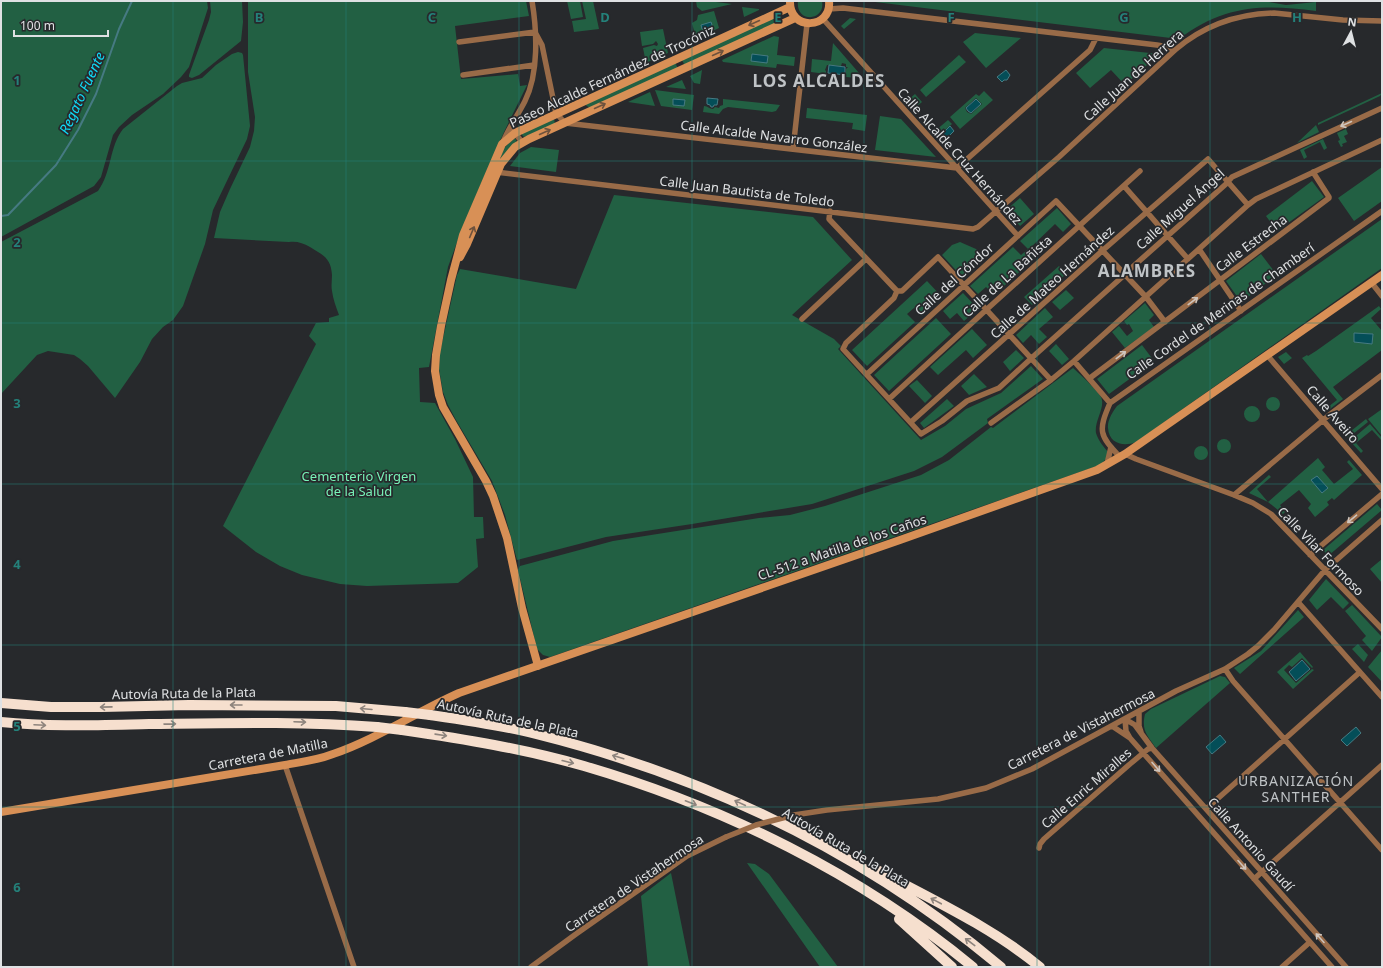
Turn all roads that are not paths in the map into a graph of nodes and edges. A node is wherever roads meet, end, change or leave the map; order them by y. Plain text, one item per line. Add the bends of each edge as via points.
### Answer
1 (532, 1) edge
2 (789, 3) edge
3 (829, 4) edge
4 (796, 18) junction
5 (823, 19) junction
6 (1382, 21) edge
7 (807, 24) junction
8 (535, 32) junction
9 (1096, 38) junction
10 (459, 42) dead end
11 (1175, 50) junction
12 (534, 65) junction
13 (463, 75) dead end
14 (1382, 108) edge
15 (556, 113) junction
16 (587, 113) junction
17 (512, 123) junction
18 (565, 123) junction
19 (588, 125) junction
20 (515, 133) junction
21 (1382, 140) edge
22 (522, 142) junction
23 (502, 144) junction
24 (793, 149) junction
25 (957, 168) junction
26 (1140, 171) dead end
27 (493, 172) junction
28 (1313, 172) junction
29 (1228, 182) junction
30 (1124, 186) junction
31 (1248, 205) junction
32 (996, 211) junction
33 (1382, 211) edge
34 (830, 212) junction
35 (1147, 212) junction
36 (1078, 226) junction
37 (1168, 235) junction
38 (1018, 236) junction
39 (1199, 249) junction
40 (1102, 251) junction
41 (1188, 258) junction
42 (866, 259) junction
43 (1124, 274) junction
44 (1382, 275) edge
45 (1220, 280) junction
46 (1371, 282) junction
47 (964, 285) junction
48 (897, 291) junction
49 (1382, 296) edge
50 (1146, 297) junction
51 (986, 310) junction
52 (1241, 311) junction
53 (802, 318) dead end
54 (1165, 322) junction
55 (1009, 335) junction
56 (1267, 355) junction
57 (1030, 359) junction
58 (1074, 360) junction
59 (867, 374) junction
60 (1382, 375) edge
61 (1090, 378) junction
62 (1051, 380) junction
63 (889, 399) junction
64 (1110, 403) junction
65 (1323, 420) junction
66 (911, 422) junction
67 (991, 423) dead end
68 (1111, 447) junction
69 (1123, 456) junction
70 (1107, 464) junction
71 (1382, 489) edge
72 (1382, 494) edge
73 (1234, 495) junction
74 (1382, 520) edge
75 (1310, 555) junction
76 (1325, 570) junction
77 (1298, 602) junction
78 (1382, 630) edge
79 (570, 654) joint
80 (538, 666) junction
81 (1225, 668) junction
82 (1360, 672) junction
83 (1382, 697) edge
84 (1, 703) edge
85 (1139, 711) junction
86 (1124, 719) junction
87 (1, 722) edge
88 (1112, 726) junction
89 (1142, 734) junction
90 (1130, 738) junction
91 (1284, 740) junction
92 (1152, 748) junction
93 (1143, 753) junction
94 (285, 765) junction
95 (1382, 765) edge
96 (1340, 802) junction
97 (1206, 809) junction
98 (708, 810) junction
99 (1, 812) edge
100 (759, 812) junction
101 (1039, 848) dead end
102 (1382, 850) edge
103 (1262, 872) junction
104 (1254, 879) junction
105 (1310, 942) junction
106 (354, 967) edge
107 (531, 967) edge
108 (952, 967) edge
109 (973, 967) edge
110 (1001, 967) edge
111 (1040, 967) edge
112 (1282, 967) edge
113 (1332, 967) edge
114 (1346, 967) edge

1 - 8 street
2 - 4 main road
2 -> 15 main road, Paseo Alcalde Fernández de Trocóniz
3 - 5 main road
3 - 9 street
4 - 7 main road
16 -> 4 main road, Paseo Alcalde Fernández de Trocóniz
5 - 7 main road
5 - 25 street, Calle Alcalde Cruz Hernández
6 - 11 street, Calle Juan de Herrera via 1262,13 1222,22 1191,38
7 - 24 street
8 - 10 street
8 - 12 street
8 - 15 street via 542,45
9 - 11 street via 1157,45
9 - 25 street via 1090,50
11 - 32 street, Calle Juan de Herrera
12 - 13 street
12 - 17 street via 529,92
14 -> 29 street, Calle Miguel Ángel via 1232,177
15 - 18 street
15 - 20 main road, Paseo Alcalde Fernández de Trocóniz
16 - 18 main road, Paseo Alcalde Fernández de Trocóniz
16 - 19 street
17 - 20 street
17 - 23 street
18 - 19 street, Calle Alcalde Navarro González
22 -> 18 main road, Paseo Alcalde Fernández de Trocóniz
19 - 24 street, Calle Alcalde Navarro González
20 - 22 street
20 - 23 main road, Paseo Alcalde Fernández de Trocóniz
21 - 28 street
22 - 27 main road, Paseo Alcalde Fernández de Trocóniz
23 - 27 main road, Paseo Alcalde Fernández de Trocóniz
24 - 25 street, Calle Alcalde Navarro González
25 - 32 street, Calle Alcalde Cruz Hernández
26 - 30 street, Calle de La Bañista
27 - 34 street, Calle Juan Bautista de Toledo
27 - 80 main road, Paseo Alcalde Fernández de Trocóniz via 467,244 454,267 442,318 435,370 443,407 493,496 507,538
28 - 31 street
28 - 45 street, Calle Estrecha via 1329,197
29 - 31 street
29 - 35 street, Calle de Mateo Hernández via 1208,159
29 - 37 street, Calle Miguel Ángel
30 - 35 street
30 - 36 street, Calle de La Bañista
31 - 39 street
32 - 34 street, Calle Juan Bautista de Toledo via 978,227 973,228
32 - 38 street, Calle Alcalde Cruz Hernández
33 - 52 street, Calle Cordel de Merinas de Chamberí
34 - 42 street via 829,219
35 - 37 street
35 - 40 street, Calle de Mateo Hernández
36 - 38 street, Calle del Cóndor via 1056,201
36 - 40 street
36 - 51 street, Calle de La Bañista
37 - 41 street
37 - 43 street, Calle Miguel Ángel
38 - 47 street, Calle del Cóndor
39 - 41 street
39 - 45 street
40 - 43 street
40 - 55 street, Calle de Mateo Hernández
41 - 50 street
42 - 48 street
42 - 53 street
43 - 50 street
43 - 57 street, Calle Miguel Ángel
44 - 46 main road
45 - 52 street
54 -> 45 street, Calle Estrecha
46 - 49 street
46 - 56 main road
47 - 48 street via 938,257 902,291
47 - 51 street
47 - 59 street, Calle del Cóndor
48 - 59 street via 894,298 846,343 843,349
50 - 54 street
50 - 58 street
51 - 55 street
51 - 63 street, Calle de La Bañista
52 - 64 street, Calle Cordel de Merinas de Chamberí
61 -> 54 street, Calle Estrecha
55 - 57 street
55 - 66 street, Calle de Mateo Hernández
56 - 65 street, Calle Aveiro
56 - 69 main road
57 - 62 street
57 - 66 street, Calle Miguel Ángel via 999,388 967,401 921,434
58 - 61 street
58 - 62 street
59 - 63 street
60 - 65 street
61 - 64 street
62 - 67 street
63 - 66 street
64 - 68 street via 1102,430 1104,439
65 - 71 street, Calle Aveiro
65 - 73 street
68 - 69 street
68 - 70 street
69 - 70 main road, CL-512 a Matilla de los Caños
69 - 73 street, Calle Vilar Formoso
70 - 79 main road, CL-512 a Matilla de los Caños via 1097,470 968,516
72 -> 75 street
73 - 75 street, Calle Vilar Formoso via 1271,514
74 - 76 street, Carretera de Vistahermosa
75 - 76 street, Calle Vilar Formoso
76 - 77 street, Carretera de Vistahermosa
76 - 78 street, Calle Vilar Formoso
77 - 81 street, Carretera de Vistahermosa via 1258,646
77 - 82 street
79 - 80 main road, Carretera de Matilla
80 - 94 main road, Carretera de Matilla via 441,701 348,748 315,759
81 - 85 street, Carretera de Vistahermosa
81 - 91 street via 1233,681
82 - 83 street
82 - 91 street
100 -> 84 highway, Autovía Ruta de la Plata, bridge via 623,758 527,732 430,715 336,706 102,707
85 - 86 street, Carretera de Vistahermosa
85 - 89 street, Calle Antonio Gaudí
86 - 88 street, Carretera de Vistahermosa
86 - 89 street, Calle Antonio Gaudí
86 - 90 street, Calle Antonio Gaudí
87 -> 98 highway, bridge via 42,725 286,722 402,730 471,740 584,766 647,786
88 - 90 street, Calle Antonio Gaudí
88 - 107 street, Carretera de Vistahermosa, bridge via 1032,769 986,788 938,799 794,815 756,825 726,837 687,856
89 - 92 street, Calle Antonio Gaudí
90 - 93 street, Calle Antonio Gaudí
91 - 96 street
91 - 97 street
92 - 93 street, Calle Enric Miralles
92 - 97 street, Calle Antonio Gaudí
93 - 101 street, Calle Enric Miralles via 1044,839
93 -> 104 street, Calle Antonio Gaudí
94 - 99 main road, Carretera de Matilla
94 - 106 street
95 - 96 street
96 - 102 street
96 - 103 street
97 - 103 street, Calle Antonio Gaudí
98 - 108 highway via 856,891 898,919
98 - 109 highway via 757,831 843,877 918,926
110 -> 100 highway, Autovía Ruta de la Plata via 926,909 861,867
111 -> 100 highway via 945,906 811,834
103 - 104 street
114 -> 103 street, Calle Antonio Gaudí
104 - 105 street, Calle Antonio Gaudí
105 - 112 street
105 - 113 street, Calle Antonio Gaudí

